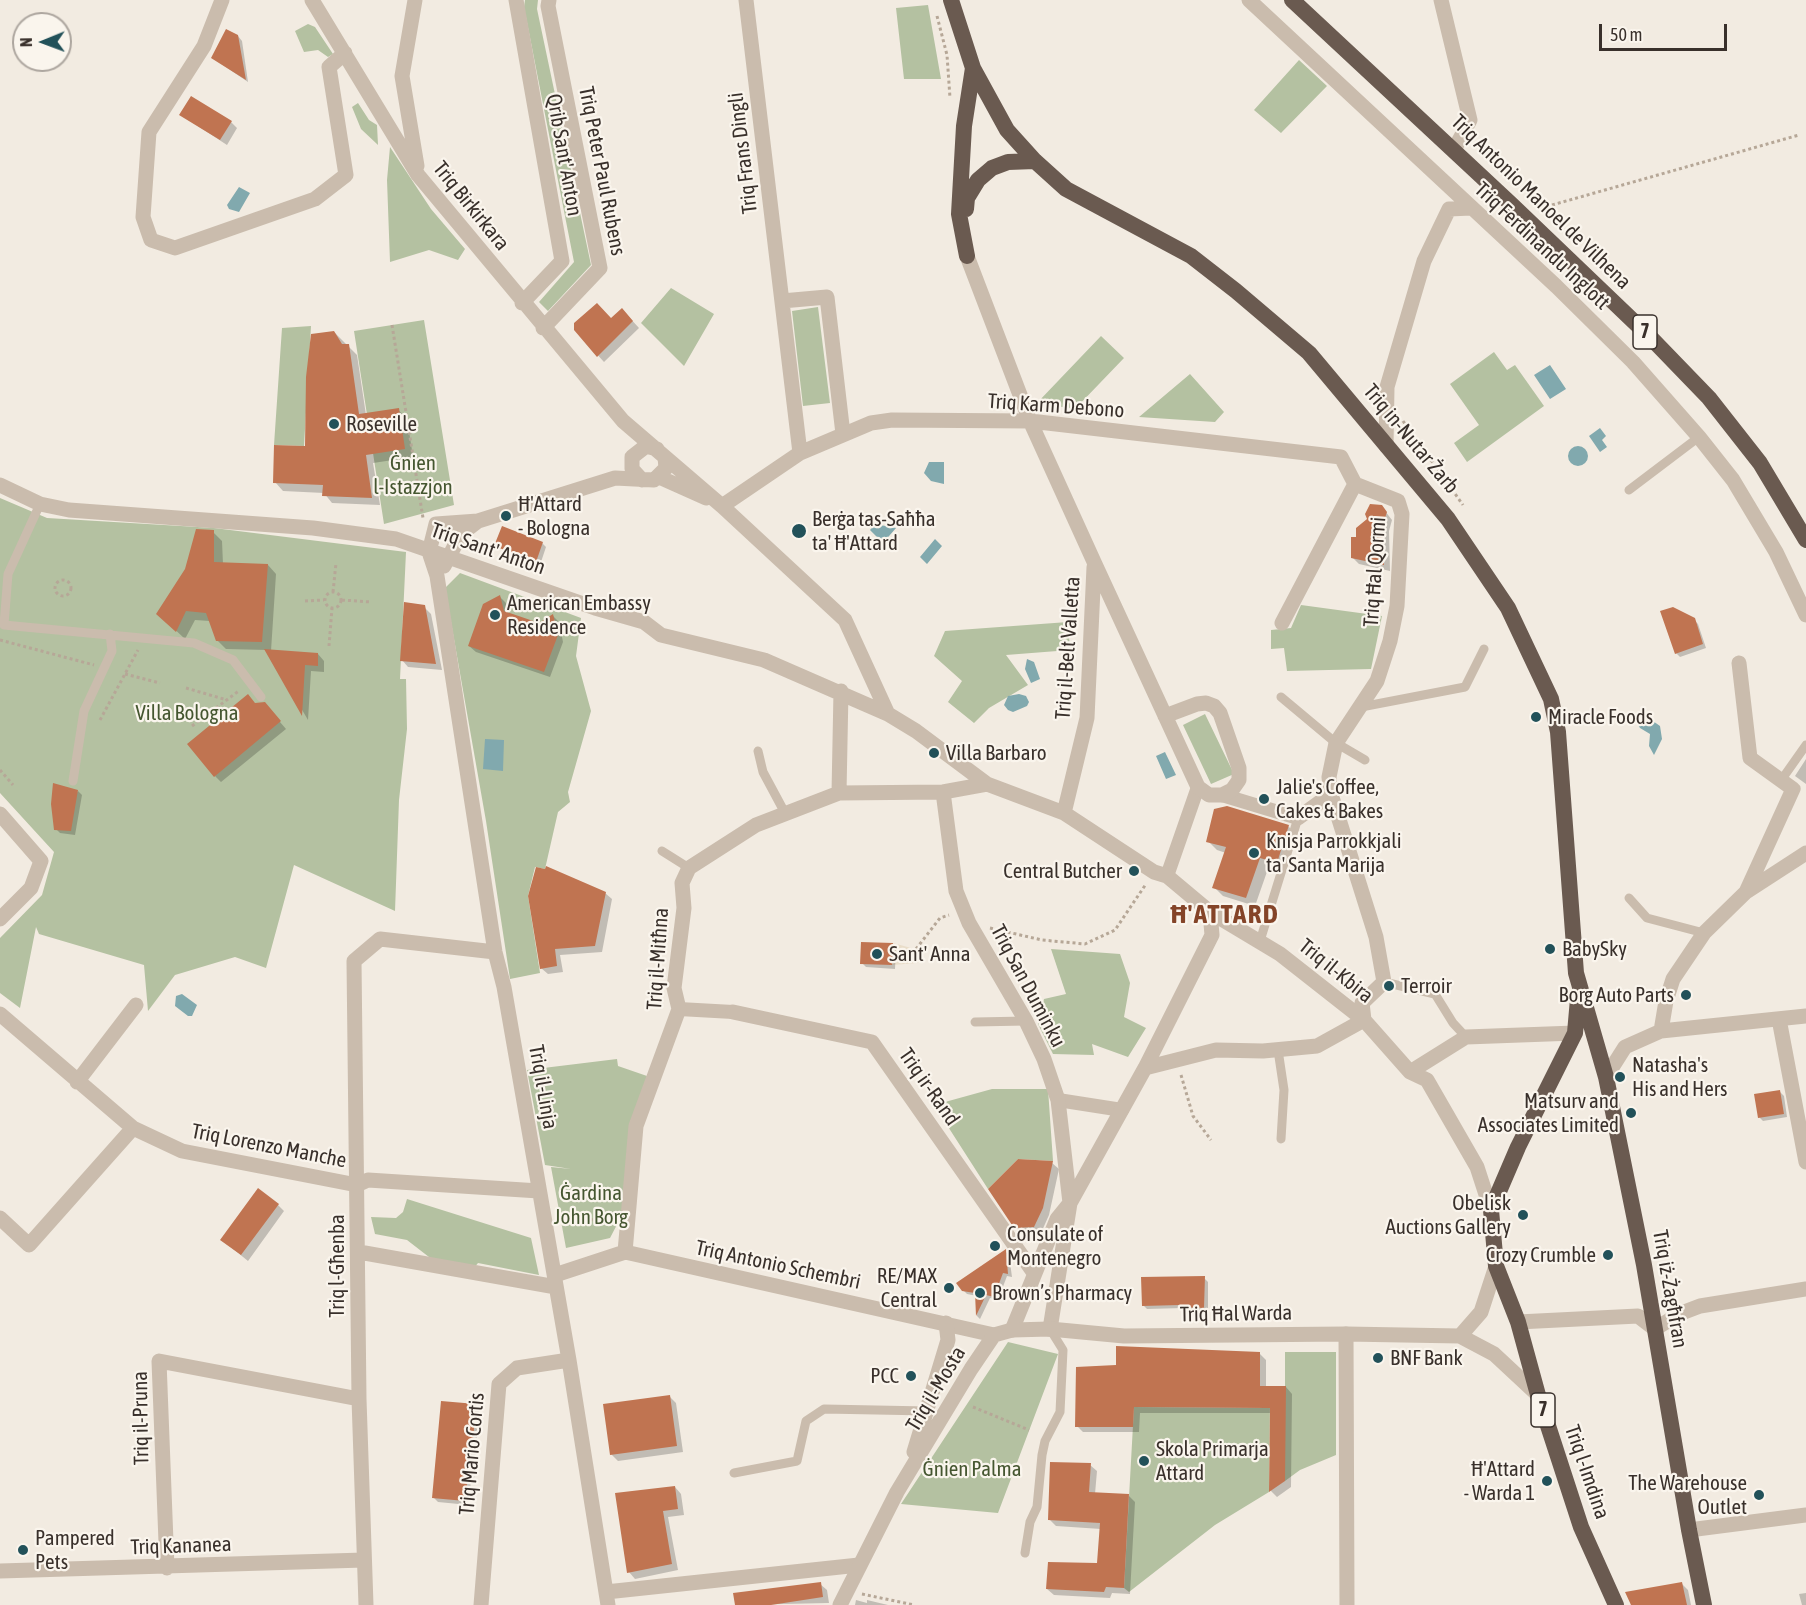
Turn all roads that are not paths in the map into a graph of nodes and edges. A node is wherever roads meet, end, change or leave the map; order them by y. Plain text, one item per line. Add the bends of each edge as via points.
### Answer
1 (222, 0) edge
2 (312, 0) edge
3 (415, 0) edge
4 (516, 0) edge
5 (549, 0) edge
6 (746, 0) edge
7 (951, 0) edge
8 (1249, 0) edge
9 (1292, 0) edge
10 (1441, 0) edge
11 (345, 53) junction
12 (973, 68) junction
13 (1454, 150) junction
14 (1035, 161) junction
15 (418, 175) junction
16 (1472, 208) junction
17 (967, 256) junction
18 (782, 301) junction
19 (522, 303) junction
20 (543, 328) junction
21 (623, 421) junction
22 (1030, 421) junction
23 (843, 434) junction
24 (1699, 437) junction
25 (1386, 446) junction
26 (661, 453) junction
27 (800, 453) junction
28 (633, 458) junction
29 (659, 477) junction
30 (615, 478) junction
31 (642, 480) junction
32 (1355, 484) junction
33 (0, 485) edge
34 (1629, 490) dead end
35 (40, 504) junction
36 (722, 506) junction
37 (478, 521) junction
38 (1806, 540) edge
39 (429, 552) junction
40 (450, 559) junction
41 (1095, 564) junction
42 (437, 576) junction
43 (1806, 615) edge
44 (1282, 623) dead end
45 (110, 634) junction
46 (1484, 649) dead end
47 (1739, 663) dead end
48 (841, 691) junction
49 (261, 697) dead end
50 (1281, 697) dead end
51 (1361, 708) junction
52 (888, 714) junction
53 (1166, 716) junction
54 (1336, 743) junction
55 (1806, 745) edge
56 (758, 751) dead end
57 (1365, 760) dead end
58 (73, 781) dead end
59 (987, 784) junction
60 (1794, 787) edge
61 (943, 792) junction
62 (1210, 792) junction
63 (839, 793) junction
64 (1330, 794) junction
65 (785, 813) junction
66 (1064, 813) junction
67 (0, 814) edge
68 (1298, 818) junction
69 (662, 850) dead end
70 (1806, 853) edge
71 (689, 868) junction
72 (1161, 874) junction
73 (1746, 892) junction
74 (1629, 898) dead end
75 (1210, 912) junction
76 (0, 919) edge
77 (1704, 933) junction
78 (1260, 941) junction
79 (495, 952) junction
80 (1577, 978) junction
81 (1384, 982) junction
82 (136, 1005) dead end
83 (679, 1009) junction
84 (733, 1012) joint
85 (1806, 1016) edge
86 (1779, 1019) junction
87 (1364, 1020) junction
88 (1026, 1021) junction
89 (975, 1022) dead end
90 (3, 1024) edge
91 (1661, 1031) junction
92 (1575, 1033) junction
93 (1466, 1036) junction
94 (1278, 1050) junction
95 (1145, 1068) junction
96 (1410, 1072) junction
97 (1606, 1077) junction
98 (77, 1082) junction
99 (1058, 1100) junction
100 (1122, 1110) junction
101 (133, 1128) junction
102 (1281, 1139) dead end
103 (1806, 1162) edge
104 (357, 1185) junction
105 (539, 1191) junction
106 (1070, 1203) junction
107 (1491, 1210) junction
108 (0, 1218) edge
109 (359, 1252) junction
110 (625, 1252) junction
111 (1496, 1266) junction
112 (1034, 1273) junction
113 (556, 1281) junction
114 (1806, 1289) edge
115 (1518, 1322) junction
116 (946, 1323) junction
117 (1050, 1329) junction
118 (1655, 1329) junction
119 (1012, 1330) junction
120 (1346, 1334) junction
121 (994, 1335) junction
122 (1460, 1336) junction
123 (569, 1360) junction
124 (1538, 1395) junction
125 (359, 1399) junction
126 (928, 1411) junction
127 (735, 1473) dead end
128 (905, 1480) junction
129 (1806, 1515) edge
130 (1689, 1530) junction
131 (1025, 1553) dead end
132 (364, 1560) junction
133 (859, 1565) junction
134 (167, 1568) junction
135 (0, 1571) edge
136 (607, 1598) edge
137 (366, 1605) edge
138 (481, 1605) edge
139 (840, 1605) edge
140 (1347, 1605) edge
141 (1616, 1605) edge
142 (1704, 1605) edge

1 - 11 street via 204,46 149,132 143,218 151,240 175,248 315,200 346,175 329,67
2 - 11 street, Triq Birkirkara
3 - 15 street via 402,76
4 - 19 street, Qrib Sant' Anton via 562,261
5 - 20 street, Triq Peter Paul Rubens via 600,268
6 - 18 street, Triq Frans Dingli
7 - 12 highway
8 - 16 street, Triq Ferdinandu Inglott
9 - 13 highway, Triq Antonio Manoel de Vilhena / 7
10 - 13 street via 1470,120
11 - 15 street, Triq Birkirkara
12 - 14 highway, Triq in-Nutar Żarb via 1007,130
12 - 17 highway via 964,126 959,214
13 - 38 highway, Triq Antonio Manoel de Vilhena / 7 via 1709,398 1760,463
14 - 17 highway via 1008,162 992,168 978,180 968,198 965,218
14 - 25 highway, Triq in-Nutar Żarb via 1066,189 1191,256 1236,291 1309,353
15 - 19 street, Triq Birkirkara
16 - 24 street, Triq Ferdinandu Inglott via 1633,362
16 - 25 street via 1449,209 1424,261 1387,387
17 - 22 street, Triq il-Belt Valletta
18 - 23 street via 827,297
18 - 27 street, Triq Frans Dingli
19 - 20 street, Triq Birkirkara
20 - 21 street, Triq Birkirkara
21 - 26 street, Triq Birkirkara
21 - 28 street, Triq Birkirkara
22 - 23 street, Triq Karm Debono via 892,420
22 - 32 street, Triq Karm Debono via 1341,457
22 - 41 street, Triq il-Belt Valletta
23 - 27 street, Triq Karm Debono
24 - 34 lane
24 - 43 street, Triq Ferdinandu Inglott via 1732,480 1776,552
25 - 80 highway, Triq in-Nutar Żarb via 1448,519 1508,608 1551,699 1563,777
26 - 28 street via 646,446
26 - 29 street via 666,468
26 - 36 street, Triq Birkirkara
27 - 36 street, Triq Karm Debono
28 - 30 street
28 - 31 street, Triq Birkirkara via 634,474
29 - 31 street
29 - 36 street, Triq Birkirkara
30 - 31 street
30 - 37 street
32 - 44 street
32 - 51 street, Triq Ħal Qormi via 1398,501 1402,514 1390,641 1377,681
33 - 35 street, Triq Sant' Anton
35 - 39 street, Triq Sant' Anton via 69,510 313,528 396,539
35 - 45 lane via 8,574 4,625
36 - 52 street, Triq Birkirkara via 845,620
37 - 39 street via 436,524
37 - 40 street via 461,534
39 - 40 street, Triq Sant' Anton
39 - 42 street, Triq il-Linja
40 - 42 street
40 - 48 street, Triq Sant' Anton via 644,622 661,635 764,660
41 - 53 street
41 - 66 street, Triq il-Belt Valletta via 1087,718
42 - 79 street, Triq il-Linja
45 - 49 lane via 204,647 233,660
45 - 58 lane via 112,651 84,711
46 - 51 lane via 1465,687
47 - 60 street via 1750,758
48 - 52 street, Triq Sant' Anton
48 - 63 street
50 - 54 lane
51 - 54 street, Triq Ħal Qormi
52 - 59 street, Triq Sant' Anton
53 - 62 street
53 - 62 street via 1206,703 1220,713 1239,768 1239,780 1232,790
54 - 57 lane
54 - 64 street, Triq Ħal Qormi
55 - 60 lane
56 - 65 lane
59 - 61 street
59 - 66 street, Triq il-Kbira
60 - 73 street
61 - 63 street
61 - 88 street, Triq San Duminku via 956,891 969,923
62 - 68 street
62 - 72 street
63 - 65 street
64 - 68 street
64 - 81 street, Triq Ħal Qormi via 1377,937
65 - 71 street via 756,825
66 - 72 street, Triq il-Kbira
67 - 76 street via 41,861 31,888
68 - 78 lane
69 - 71 lane
70 - 73 street
71 - 83 street, Triq il-Mitħna via 682,883 684,908 674,988
72 - 75 street, Triq il-Kbira
73 - 77 street
74 - 77 lane via 1647,918
75 - 78 street, Triq il-Kbira
75 - 95 street via 1212,935
77 - 91 street via 1673,979
78 - 87 street, Triq il-Kbira
79 - 104 street, Triq l-Għenba via 380,939 354,961
79 - 105 street, Triq il-Linja
80 - 92 highway, 7
80 - 97 highway, Triq iż-Żagħfran
81 - 87 street via 1362,1003
81 - 93 lane via 1436,994 1453,1023
82 - 98 street
83 - 84 street
83 - 110 street, Triq il-Mitħna via 636,1125
84 - 112 street, Triq ir-Rand via 872,1042
85 - 86 street
86 - 91 street
86 - 103 street
87 - 94 street via 1317,1046
87 - 96 street, Triq il-Kbira
88 - 89 lane
88 - 99 street, Triq San Duminku
90 - 98 street, Triq Lorenzo Manche
91 - 97 street via 1624,1047
92 - 93 street
92 - 107 highway, 7
93 - 96 street
94 - 95 street via 1216,1050
94 - 102 lane via 1284,1090
95 - 100 street
96 - 107 street, Triq il-Kbira via 1427,1080 1451,1119 1477,1167
97 - 118 highway, Triq iż-Żagħfran
98 - 101 street, Triq Lorenzo Manche
99 - 100 street
99 - 106 street, Triq San Duminku
100 - 106 street
101 - 104 street, Triq Lorenzo Manche via 182,1151
101 - 108 street via 29,1245
104 - 105 street, Triq Lorenzo Manche via 369,1180
104 - 109 street, Triq l-Għenba
105 - 113 street, Triq il-Linja
106 - 112 street via 1057,1219
106 - 117 street
107 - 111 highway, Triq l-Imdina / 7
109 - 113 street
109 - 125 street, Triq l-Għenba
110 - 113 street
110 - 116 street, Triq Antonio Schembri
111 - 115 highway, Triq l-Imdina / 7
111 - 122 street via 1481,1312
112 - 119 street
113 - 123 street, Triq il-Linja
114 - 118 street via 1700,1306
115 - 118 street via 1638,1316
115 - 124 highway, Triq l-Imdina / 7
116 - 121 street, Triq Antonio Schembri
116 - 126 street via 948,1340
117 - 119 street, Triq Ħal Warda
117 - 120 street, Triq Ħal Warda via 1124,1336
117 - 131 lane via 1063,1350 1060,1412 1045,1441 1037,1507
118 - 130 highway, Triq iż-Żagħfran
119 - 121 street, Triq il-Mosta
120 - 122 street, Triq Ħal Warda
120 - 140 street
121 - 128 street, Triq il-Mosta
122 - 124 street, Triq Ħal Warda via 1494,1354
123 - 136 street, Triq il-Linja
123 - 138 street, Triq Mario Cortis via 517,1368 499,1384
124 - 141 highway, Triq l-Imdina / 7 via 1581,1527
125 - 132 street, Triq l-Għenba
125 - 134 street, Triq il-Pruna via 159,1361
126 - 127 lane via 824,1409 806,1421 797,1461
126 - 128 street
128 - 133 street, Triq il-Mosta
129 - 130 street
130 - 142 highway, Triq iż-Żagħfran
132 - 134 street, Triq Kananea
132 - 137 street, Triq l-Għenba
133 - 136 street
133 - 139 street, Triq il-Mosta
134 - 135 street, Triq Kananea

